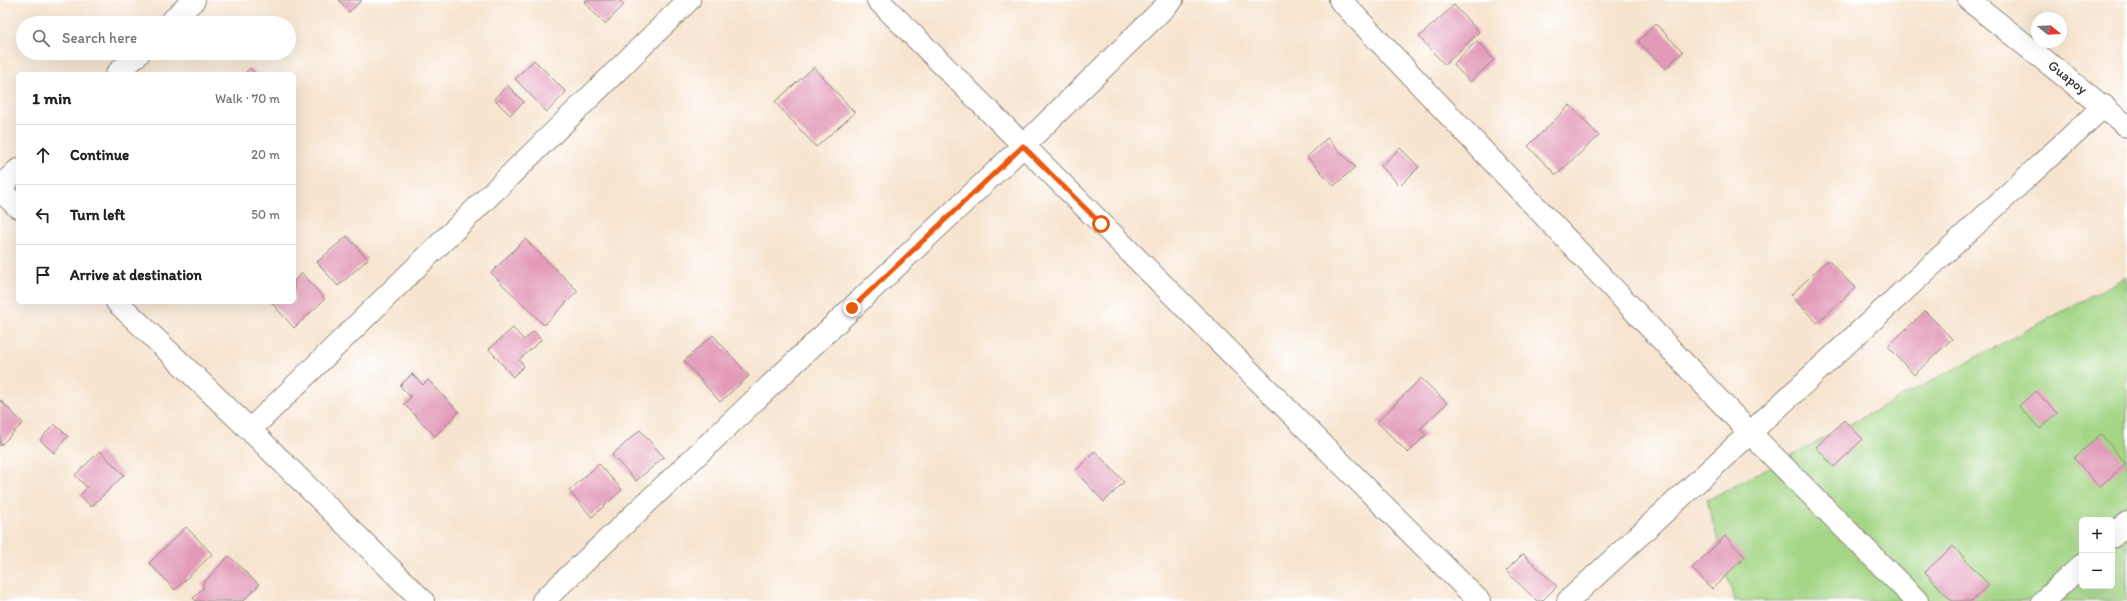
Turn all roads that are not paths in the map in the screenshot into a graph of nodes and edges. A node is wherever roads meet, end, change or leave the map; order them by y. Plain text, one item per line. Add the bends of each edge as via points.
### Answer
1 (194, 0) edge
2 (689, 0) edge
3 (878, 0) edge
4 (1172, 0) edge
5 (1340, 0) edge
6 (1969, 0) edge
7 (177, 16) edge
8 (132, 60) edge
9 (119, 72) edge
10 (2104, 106) junction
11 (2127, 126) edge
12 (1023, 146) junction
13 (16, 172) edge
14 (0, 189) edge
15 (16, 205) edge
16 (119, 304) edge
17 (250, 430) junction
18 (1750, 434) junction
19 (2127, 523) edge
20 (2115, 534) edge
21 (2079, 568) edge
22 (423, 601) edge
23 (543, 601) edge
24 (1479, 601) edge
25 (1568, 601) edge
26 (1917, 601) edge
27 (2043, 601) edge

1 - 7 street
2 - 17 street
3 - 12 street
4 - 12 street
5 - 18 street
6 - 10 street, Guapoy
8 - 9 street
10 - 11 street, Guapoy
10 - 18 street
12 - 23 street
12 - 24 street
13 - 14 street
14 - 15 street
16 - 17 street
17 - 22 street
18 - 25 street
18 - 26 street
19 - 20 street
21 - 27 street

